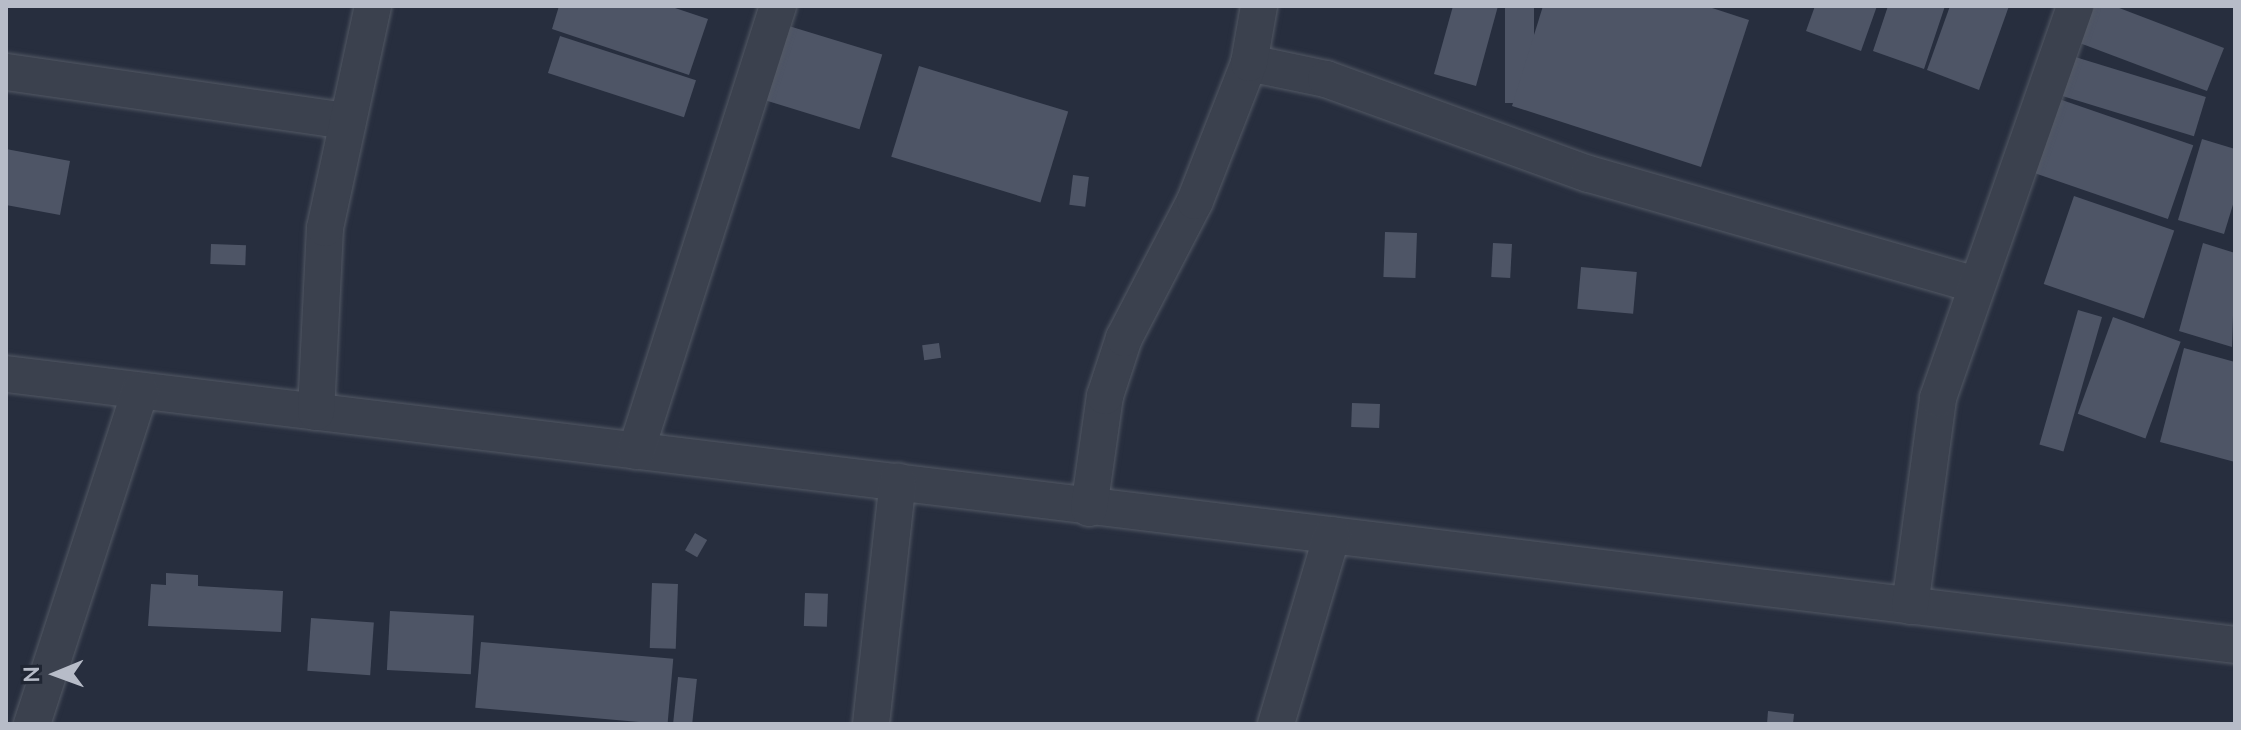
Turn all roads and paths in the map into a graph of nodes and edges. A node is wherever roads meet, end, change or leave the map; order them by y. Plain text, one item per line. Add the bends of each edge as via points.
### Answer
1 (373, 6) edge
2 (778, 6) edge
3 (1259, 6) edge
4 (2075, 6) edge
5 (1249, 63) junction
6 (6, 72) edge
7 (348, 121) junction
8 (1976, 285) junction
9 (6, 374) edge
10 (140, 391) junction
11 (316, 412) junction
12 (636, 451) junction
13 (898, 481) junction
14 (1089, 508) junction
15 (1332, 535) junction
16 (1910, 606) junction
17 (2235, 645) edge
18 (39, 718) edge
19 (871, 724) edge
20 (1276, 724) edge

1 - 7 street
2 - 12 street
3 - 5 street
4 - 8 street
5 - 8 street via 1326,79 1589,174
5 - 14 street via 1195,201 1124,338 1105,396
6 - 7 street
7 - 11 street via 325,228
8 - 16 street via 1938,398
9 - 10 street
10 - 11 street
10 - 18 street
11 - 12 street
12 - 13 street
13 - 14 street
13 - 19 street
14 - 15 street
15 - 16 street
15 - 20 street
16 - 17 street

